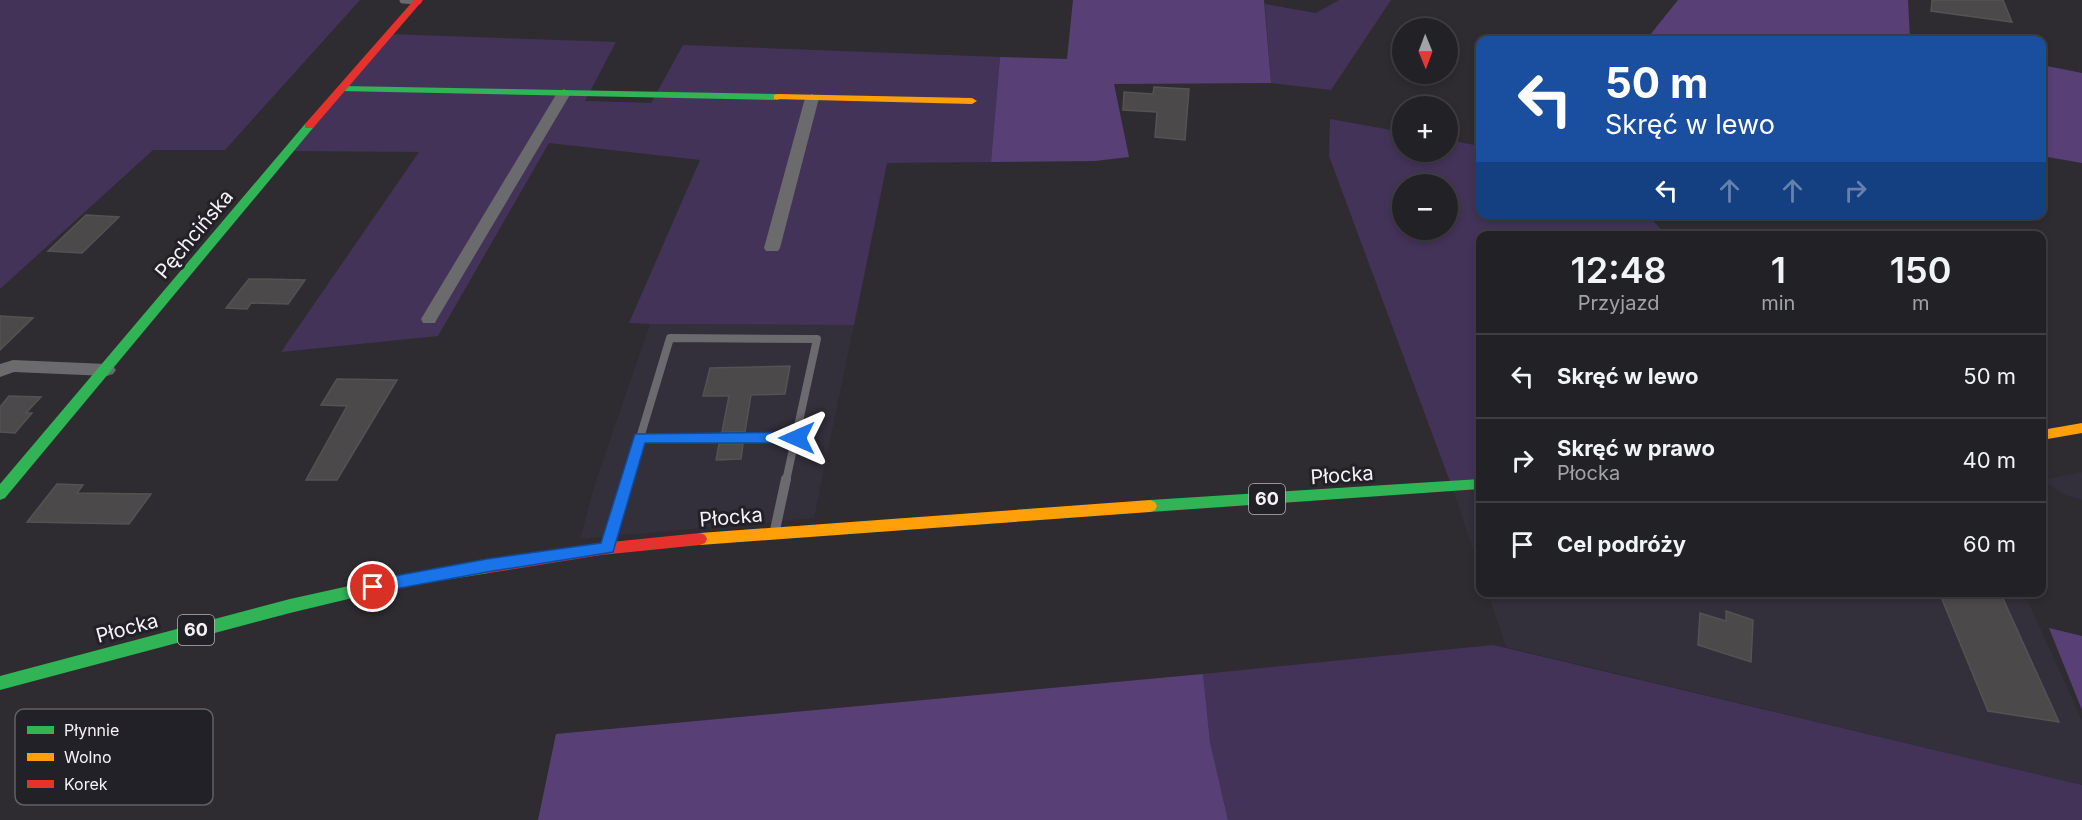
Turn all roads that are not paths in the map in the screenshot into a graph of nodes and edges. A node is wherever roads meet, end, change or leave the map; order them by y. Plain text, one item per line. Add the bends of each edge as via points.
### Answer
1 (403, 0) edge
2 (418, 1) edge
3 (342, 89) junction
4 (564, 93) junction
5 (812, 98) junction
6 (972, 101) dead end
7 (772, 248) dead end
8 (429, 319) dead end
9 (0, 370) edge
10 (107, 370) junction
11 (2082, 428) edge
12 (2046, 434) edge
13 (639, 438) junction
14 (797, 438) junction
15 (1476, 484) edge
16 (0, 494) edge
17 (775, 532) junction
18 (607, 548) junction
19 (0, 683) edge

1 - 2 lane
2 - 3 street, Pęchcińska
3 - 4 street
3 - 10 street, Pęchcińska
4 - 5 street
4 - 8 street
5 - 6 street
5 - 7 street
9 - 10 street via 13,366
10 - 16 street, Pęchcińska
11 - 12 street
13 - 14 lane
13 - 14 lane via 670,338 817,339
13 - 18 lane
14 - 17 lane
15 - 17 street, Płocka / 60
17 - 18 street, Płocka / 60
18 - 19 street, Płocka / 60 via 382,585

